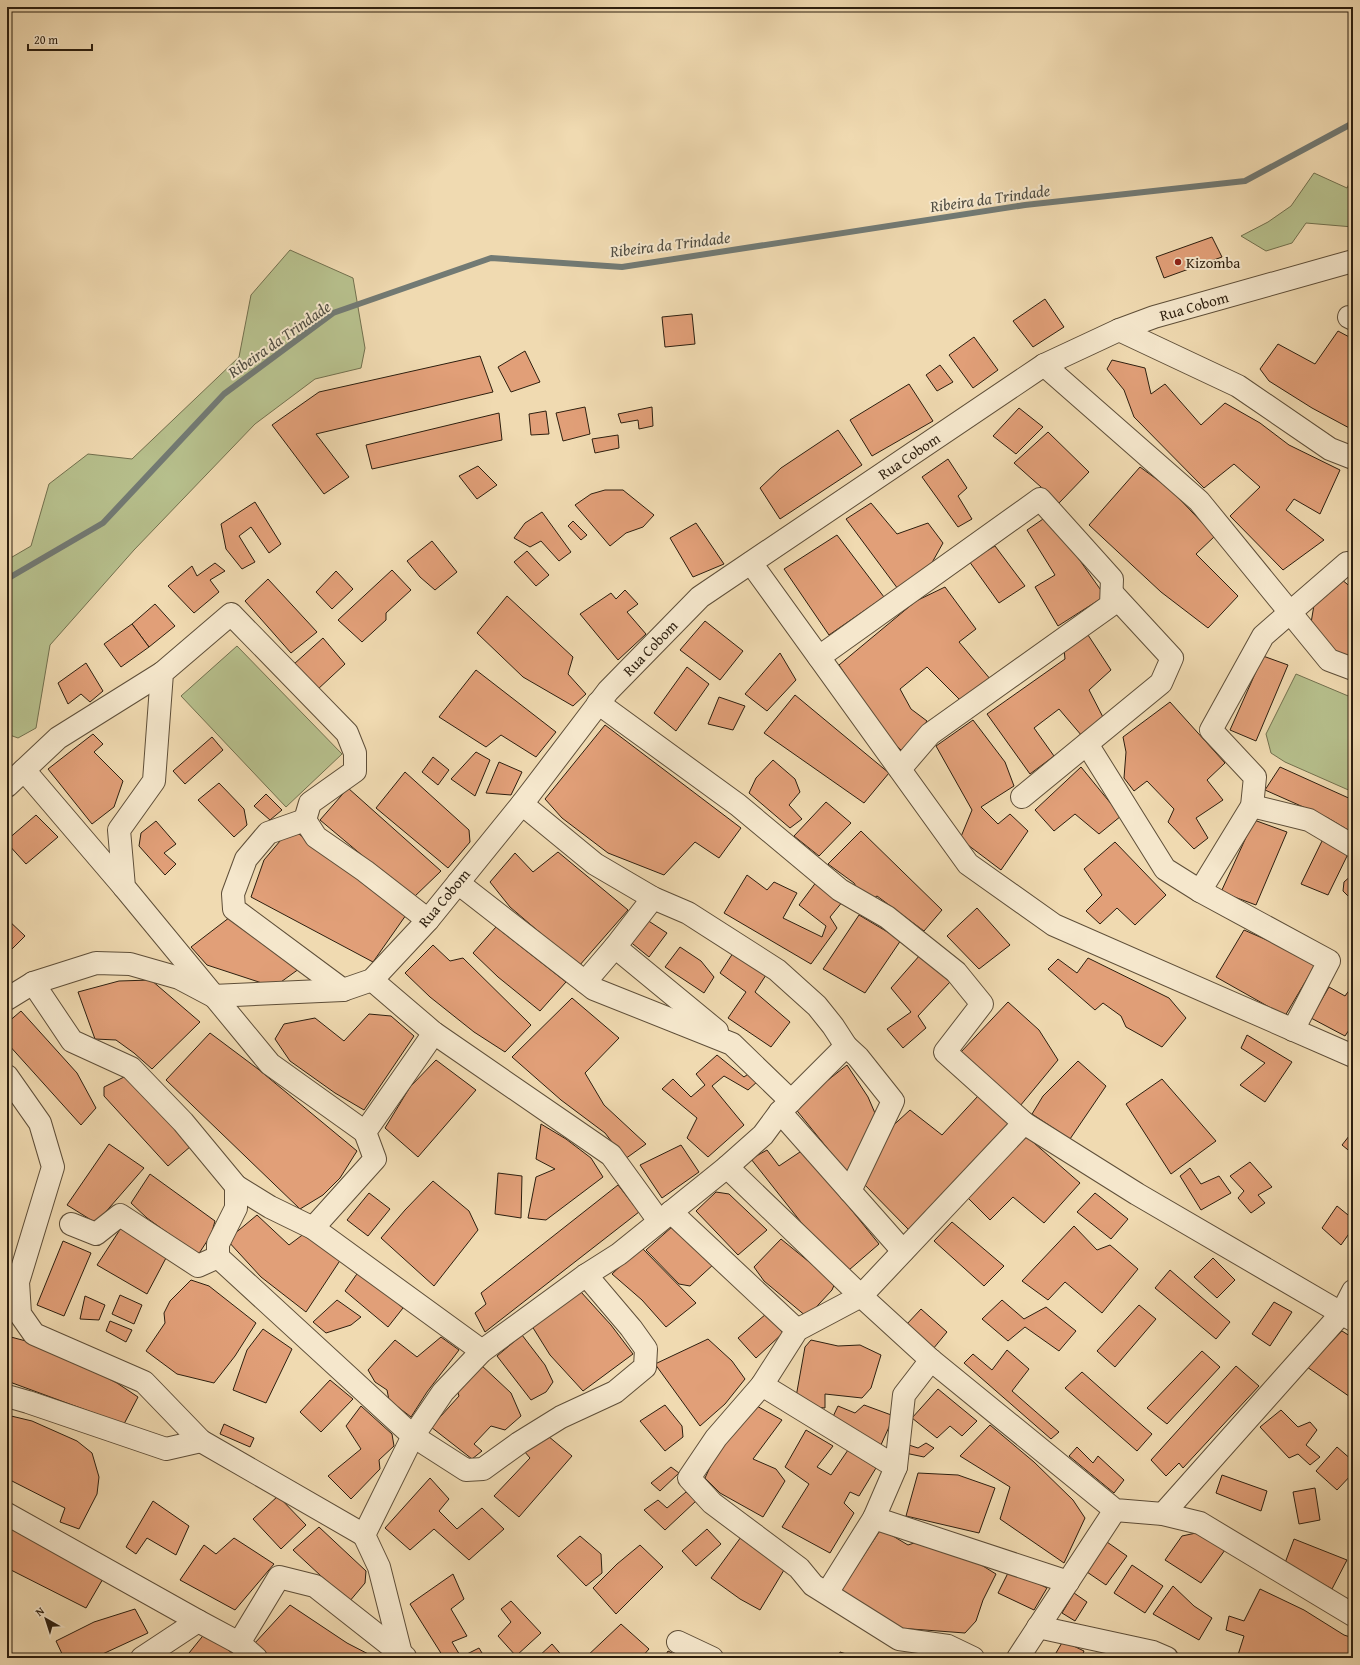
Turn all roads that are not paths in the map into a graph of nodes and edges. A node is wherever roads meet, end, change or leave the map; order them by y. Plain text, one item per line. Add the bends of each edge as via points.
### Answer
1 (1353, 261) edge
2 (1119, 330) junction
3 (1044, 364) junction
4 (1353, 458) edge
5 (751, 563) junction
6 (1353, 565) edge
7 (1112, 593) junction
8 (1290, 612) junction
9 (819, 657) junction
10 (1353, 669) edge
11 (162, 673) junction
12 (598, 703) junction
13 (1087, 744) junction
14 (900, 769) junction
15 (24, 770) junction
16 (7, 786) edge
17 (1022, 797) dead end
18 (522, 804) junction
19 (1252, 806) junction
20 (305, 820) junction
21 (1353, 846) edge
22 (458, 883) junction
23 (124, 886) junction
24 (1200, 891) junction
25 (653, 898) junction
26 (428, 920) junction
27 (615, 947) junction
28 (372, 980) junction
29 (33, 982) junction
30 (585, 982) junction
31 (342, 990) junction
32 (213, 996) junction
33 (7, 999) edge
34 (1294, 1030) junction
35 (434, 1033) junction
36 (732, 1044) junction
37 (846, 1046) junction
38 (1353, 1056) edge
39 (7, 1076) edge
40 (785, 1106) junction
41 (1024, 1123) junction
42 (365, 1132) junction
43 (727, 1167) junction
44 (236, 1186) junction
45 (850, 1192) junction
46 (665, 1217) junction
47 (71, 1224) dead end
48 (313, 1228) junction
49 (903, 1251) junction
50 (218, 1257) junction
51 (586, 1275) junction
52 (1353, 1291) edge
53 (861, 1296) junction
54 (1347, 1317) edge
55 (797, 1330) junction
56 (482, 1351) junction
57 (932, 1360) junction
58 (762, 1385) junction
59 (7, 1396) edge
60 (413, 1436) junction
61 (201, 1441) junction
62 (896, 1467) junction
63 (1115, 1510) junction
64 (7, 1514) edge
65 (1163, 1514) junction
66 (874, 1518) junction
67 (364, 1535) junction
68 (1068, 1582) junction
69 (827, 1593) junction
70 (1353, 1615) edge
71 (198, 1621) junction
72 (1038, 1627) junction
73 (678, 1642) dead end
74 (239, 1643) junction
75 (402, 1657) edge
76 (142, 1658) edge
77 (256, 1658) edge
78 (712, 1658) edge
79 (973, 1658) edge
80 (1018, 1658) edge
81 (1167, 1658) edge

1 - 2 street, Rua Cobom via 1154,317
2 - 3 street, Rua Cobom
2 - 4 street via 1238,386 1330,449
3 - 5 street, Rua Cobom
3 - 8 street via 1198,501
5 - 9 street
5 - 12 street, Rua Cobom via 700,597
6 - 8 street via 1347,563
7 - 9 street via 1112,579 1040,499
7 - 13 street via 1172,658 1160,683
7 - 14 street via 1111,605 930,734
8 - 10 street via 1329,660
8 - 19 street via 1263,636 1211,730 1255,777
9 - 14 street
11 - 15 street via 58,738
11 - 20 street via 231,614 347,733 355,753 355,771 310,803
11 - 23 street via 154,781 119,830
12 - 18 street, Rua Cobom
12 - 41 street via 738,805 840,890 887,917 956,972 982,1004 945,1052
13 - 17 street
13 - 24 street via 1165,869
14 - 34 street via 968,864 1054,924
15 - 16 street
15 - 23 street
18 - 22 street, Rua Cobom
18 - 25 street via 595,864
19 - 21 street via 1309,820
19 - 24 street
20 - 26 street via 316,837
20 - 31 street via 268,833 246,859 233,894 234,909
22 - 26 street, Rua Cobom
22 - 30 street
23 - 32 street
24 - 34 street via 1329,961
25 - 27 street
25 - 37 street via 688,913 777,970 817,1006 834,1026
26 - 28 street, Rua Cobom
27 - 30 street
27 - 36 street
28 - 31 street, Rua Cobom
28 - 35 street
29 - 32 street via 96,963 130,964 179,978
29 - 33 street
29 - 44 street via 72,1041 131,1068 183,1122
30 - 36 street via 594,989
31 - 32 street, Rua Cobom
32 - 42 street via 270,1064
34 - 38 street
35 - 42 street
35 - 46 street via 611,1155
36 - 40 street
37 - 40 street
37 - 45 street via 893,1100
39 - 61 street via 40,1123 53,1167 18,1282 20,1314 34,1334 144,1382
40 - 43 street via 763,1135
40 - 45 street
41 - 49 street
41 - 54 street via 1137,1194
42 - 48 street via 375,1159
43 - 46 street
43 - 53 street
44 - 48 street via 270,1207
44 - 50 street via 236,1208 218,1244
45 - 49 street
46 - 51 street via 619,1254
46 - 55 street
47 - 50 street via 96,1234 120,1214 198,1266
48 - 56 street
49 - 53 street
50 - 60 street
51 - 56 street
51 - 60 street via 646,1349 645,1367 615,1392 561,1417 483,1469 466,1470
52 - 54 street
53 - 55 street
53 - 57 street
54 - 65 street
55 - 58 street
56 - 60 street via 443,1392
57 - 62 street via 904,1395
57 - 63 street
58 - 62 street
58 - 69 street via 716,1438 689,1478 712,1503 799,1568 813,1585
59 - 61 street via 166,1449
60 - 67 street
61 - 67 street
62 - 66 street
63 - 65 street
63 - 68 street
64 - 71 street
65 - 70 street via 1200,1523
66 - 68 street
66 - 69 street
67 - 75 street via 379,1567
68 - 72 street
69 - 79 street via 899,1639 948,1646
71 - 74 street
71 - 76 street
72 - 80 street
72 - 81 street via 1153,1652
73 - 78 street
74 - 75 street via 279,1577 315,1586
74 - 77 street

